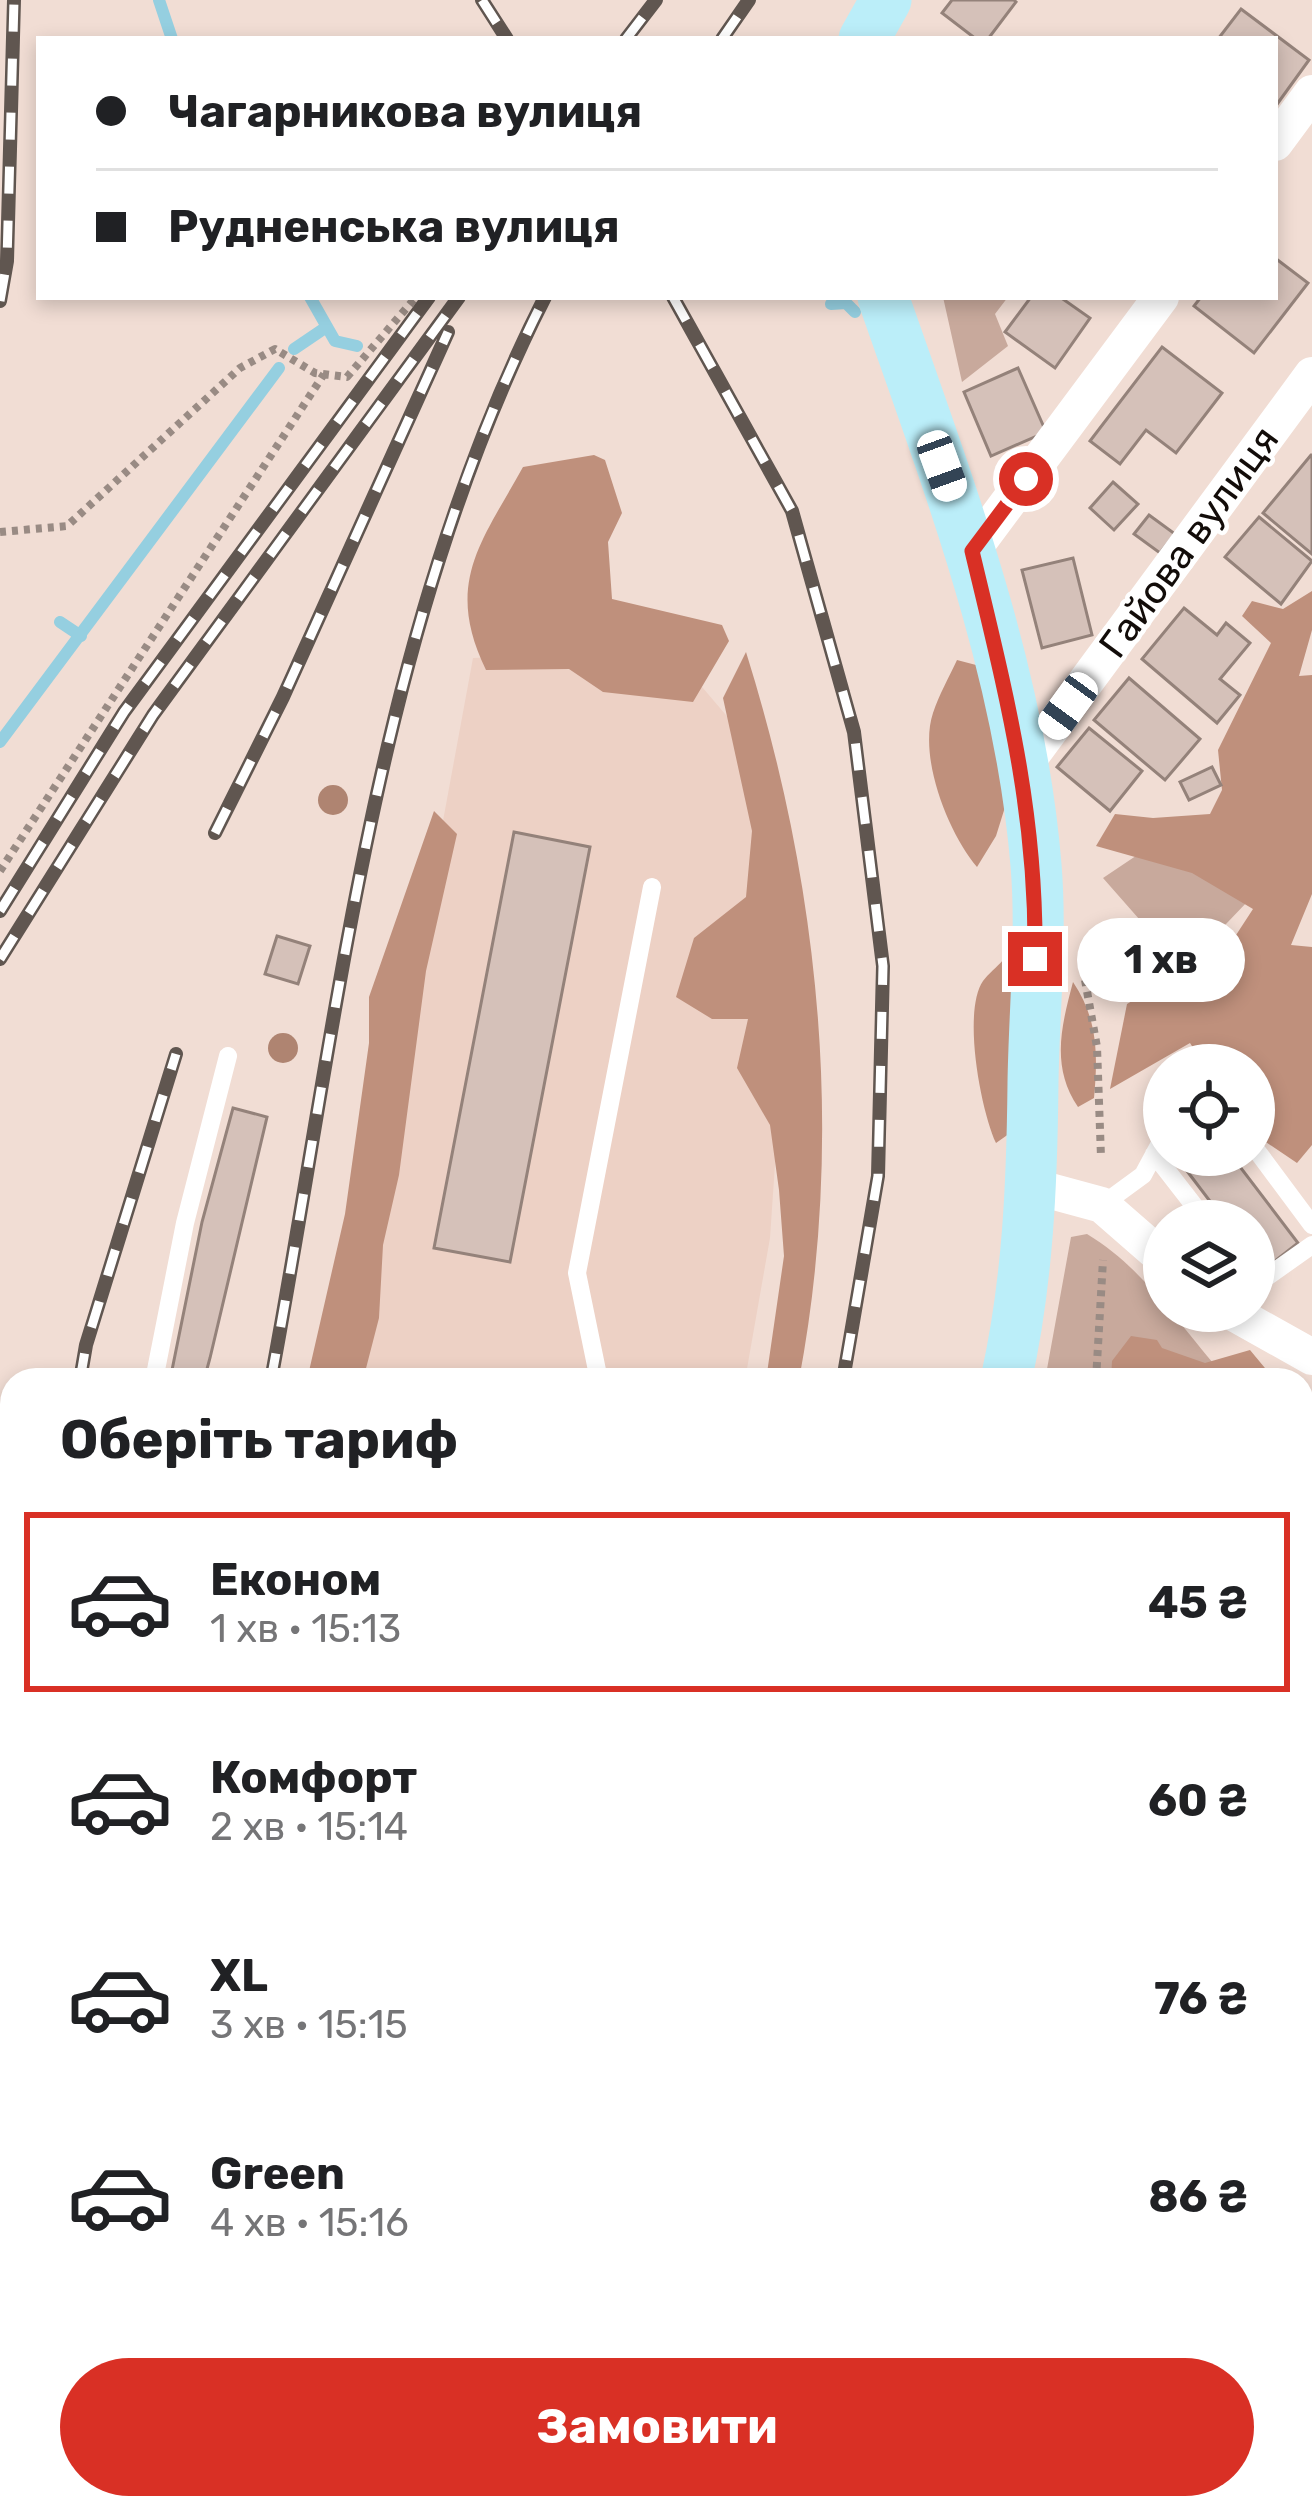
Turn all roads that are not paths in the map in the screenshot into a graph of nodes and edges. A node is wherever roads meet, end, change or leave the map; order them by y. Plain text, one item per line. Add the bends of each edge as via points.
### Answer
1 (886, 0) edge
2 (866, 36) edge
3 (1312, 93) edge
4 (1278, 139) edge
5 (884, 300) edge
6 (1159, 300) edge
7 (1312, 375) edge
8 (972, 551) junction
9 (1023, 767) junction
10 (652, 887) dead end
11 (228, 1056) dead end
12 (1143, 1174) edge
13 (1275, 1175) edge
14 (1032, 1186) junction
15 (1102, 1205) junction
16 (1312, 1225) edge
17 (1143, 1241) edge
18 (1312, 1245) edge
19 (1275, 1271) edge
20 (1258, 1332) edge
21 (156, 1368) edge
22 (597, 1368) edge
23 (1009, 1368) edge
24 (1305, 1368) edge

1 - 2 street
3 - 4 street
5 - 8 street
6 - 8 street
7 - 9 street, Гайова вулиця
8 - 9 street
9 - 14 street via 1036,868
10 - 22 lane via 577,1273
11 - 21 lane
12 - 15 lane
13 - 16 lane
14 - 15 street
14 - 23 street
15 - 17 street
18 - 19 lane
20 - 24 street

